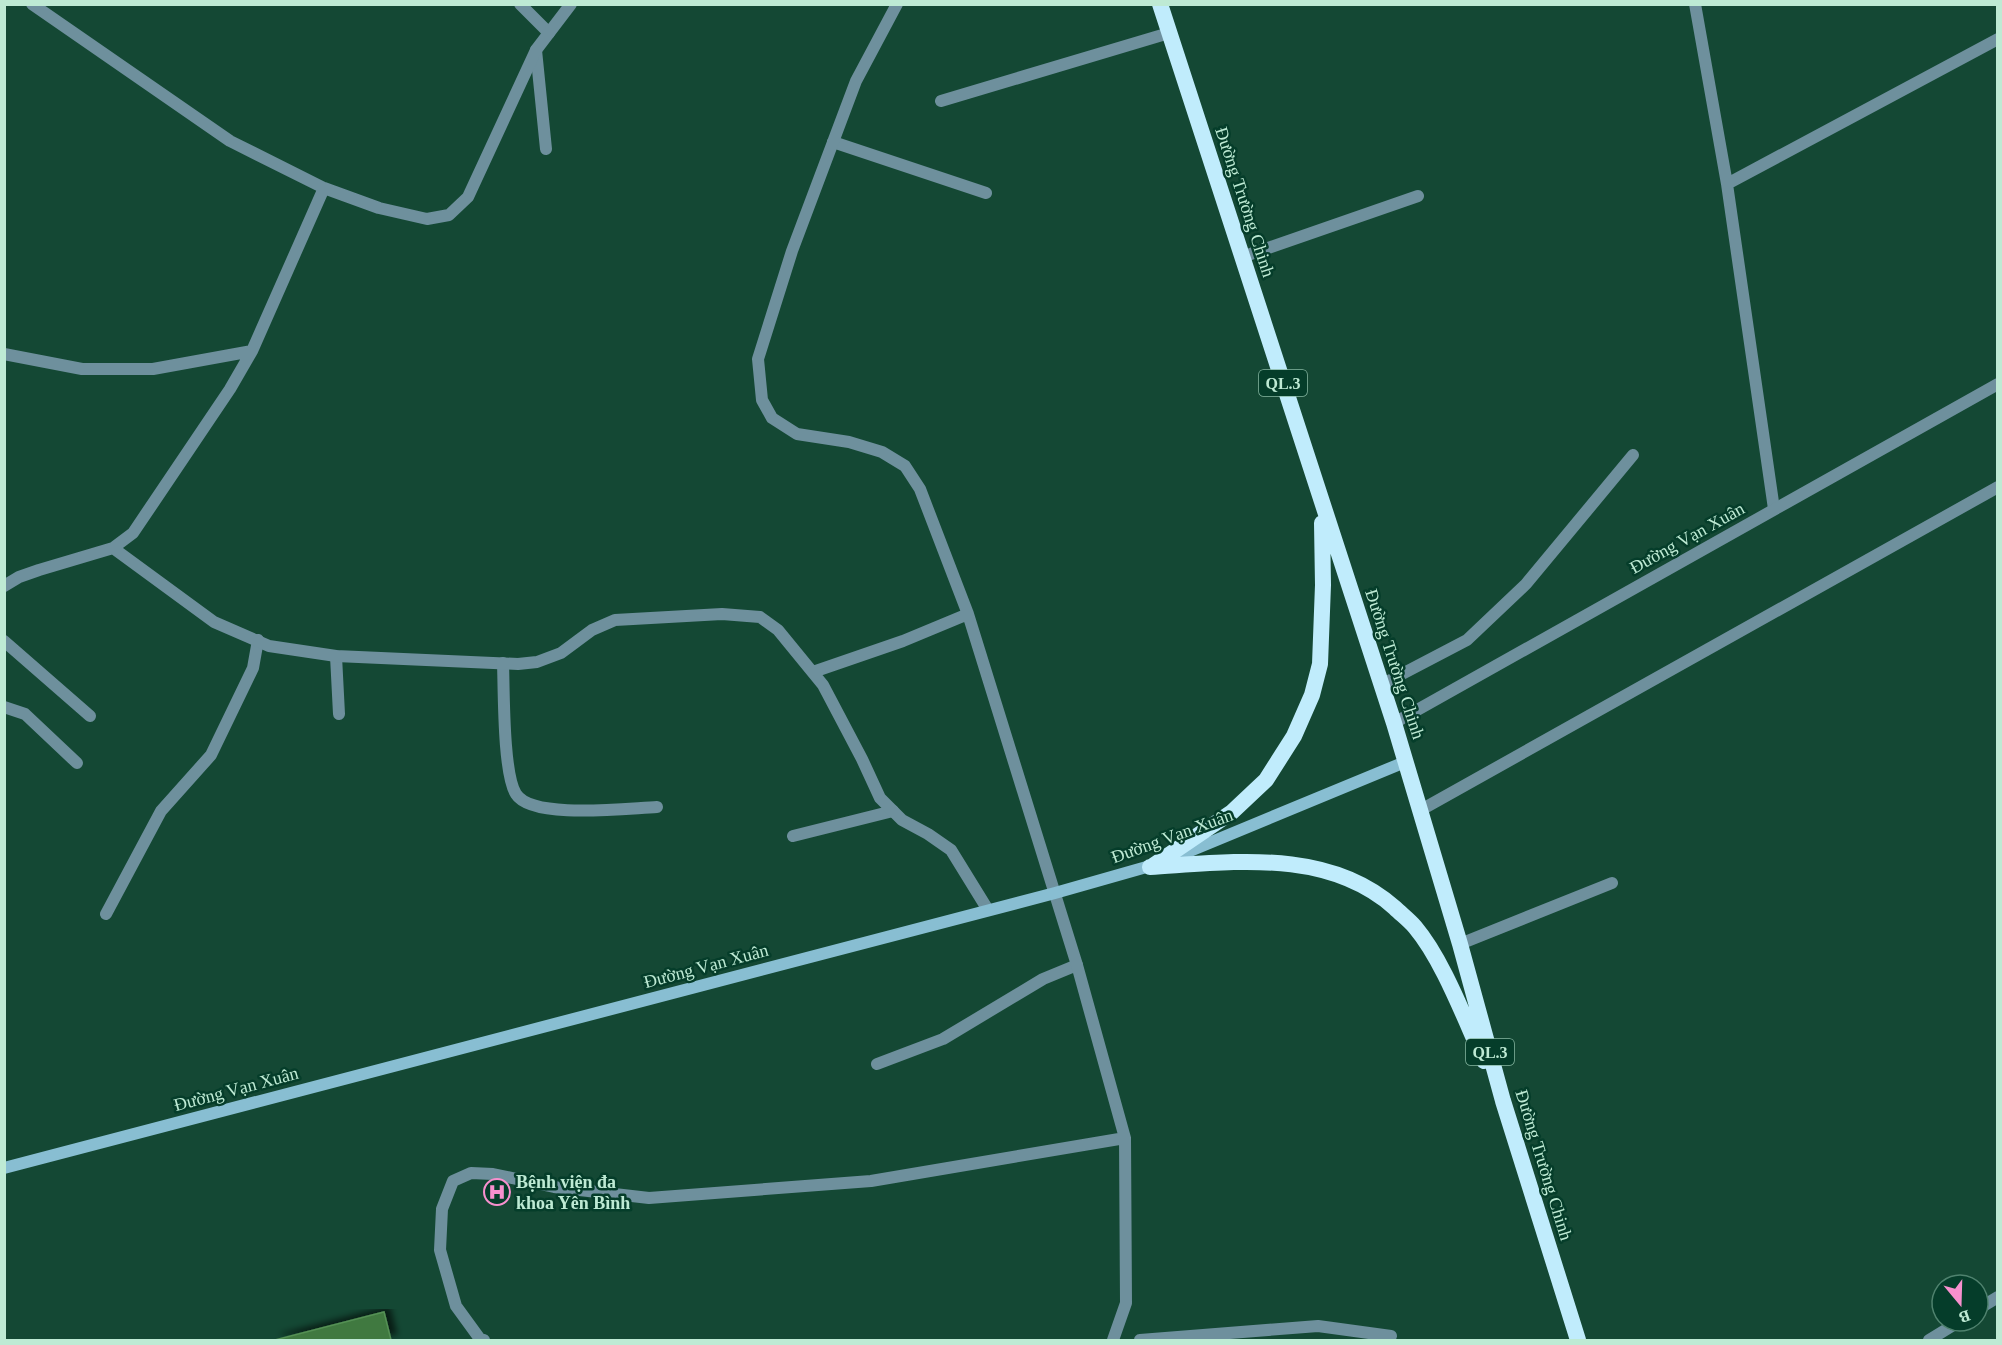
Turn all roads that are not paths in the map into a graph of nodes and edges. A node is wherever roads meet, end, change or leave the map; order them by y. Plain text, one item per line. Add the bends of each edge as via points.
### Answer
1 (32, 4) edge
2 (571, 4) edge
3 (897, 4) edge
4 (1160, 4) edge
5 (1695, 4) edge
6 (521, 5) edge
7 (549, 33) junction
8 (1169, 33) junction
9 (1998, 39) edge
10 (536, 50) junction
11 (941, 101) dead end
12 (833, 142) junction
13 (546, 149) dead end
14 (1727, 184) junction
15 (324, 189) junction
16 (986, 193) dead end
17 (1418, 196) dead end
18 (1242, 257) junction
19 (252, 351) junction
20 (4, 354) edge
21 (1998, 384) edge
22 (1633, 455) dead end
23 (1998, 487) edge
24 (1322, 504) junction
25 (1774, 509) junction
26 (113, 548) junction
27 (4, 586) edge
28 (968, 614) junction
29 (258, 640) junction
30 (4, 641) edge
31 (336, 656) junction
32 (502, 663) junction
33 (813, 672) junction
34 (1381, 685) junction
35 (4, 707) edge
36 (339, 714) dead end
37 (90, 716) dead end
38 (1395, 723) junction
39 (1405, 762) junction
40 (77, 763) dead end
41 (657, 807) dead end
42 (892, 811) junction
43 (1419, 811) junction
44 (793, 836) dead end
45 (1150, 867) junction
46 (1612, 884) dead end
47 (1055, 893) junction
48 (988, 910) junction
49 (106, 914) dead end
50 (1460, 945) junction
51 (1077, 965) junction
52 (877, 1064) dead end
53 (1503, 1101) junction
54 (1125, 1138) junction
55 (4, 1168) edge
56 (1391, 1336) dead end
57 (484, 1341) edge
58 (1113, 1341) edge
59 (1140, 1341) edge
60 (1578, 1341) edge

1 - 15 street via 230,141
2 - 7 street
3 - 12 street via 856,81
4 - 8 highway, Đường Trường Chinh / QL.3
5 - 14 street
6 - 7 street
7 - 10 street
8 - 11 street
8 - 18 highway, Đường Trường Chinh / QL.3
9 - 14 street
10 - 13 street
10 - 15 street via 468,196 449,215 427,219
12 - 16 street
12 - 28 street via 792,251 758,359 762,400 772,418 797,434 849,442 882,452 905,466 920,489
14 - 25 street
15 - 19 street
17 - 18 street
18 - 24 highway, Đường Trường Chinh / QL.3
19 - 20 street via 153,369 82,369
19 - 26 street via 133,532
21 - 25 street, Đường Vạn Xuân
22 - 34 street via 1526,584 1467,640
23 - 43 street
24 - 34 highway, Đường Trường Chinh / QL.3
24 - 45 highway via 1320,664 1312,695 1294,736 1266,780 1232,812
25 - 38 street, Đường Vạn Xuân
26 - 27 street via 39,570
26 - 29 street via 214,621
28 - 33 street
28 - 47 street
29 - 31 street via 269,646
29 - 49 street via 253,668 211,755 161,812
30 - 37 street
31 - 32 street
31 - 36 street
32 - 33 street via 537,662 561,653 591,630 615,620 722,614 760,617 778,630
32 - 41 street via 509,770 516,794 528,804 567,812
33 - 42 street via 880,798
34 - 38 highway, Đường Trường Chinh / QL.3
35 - 40 street via 25,714
38 - 39 highway, Đường Trường Chinh / QL.3
39 - 43 highway, Đường Trường Chinh / QL.3
39 - 45 main road, Đường Vạn Xuân
42 - 44 street
42 - 48 street via 951,850
43 - 50 highway, Đường Trường Chinh / QL.3
45 - 47 main road, Đường Vạn Xuân
45 - 53 highway via 1273,862 1321,868 1381,896 1415,926 1438,963
46 - 50 street
47 - 48 main road, Đường Vạn Xuân
47 - 51 street
48 - 55 main road, Đường Vạn Xuân
50 - 53 highway, Đường Trường Chinh / QL.3
51 - 52 street via 1043,979 944,1039
51 - 54 street
53 - 60 highway, Đường Trường Chinh / QL.3
54 - 57 street via 871,1180 649,1198 471,1173 453,1181 442,1209 440,1250 456,1306
54 - 58 street via 1126,1303
56 - 59 street via 1318,1326

